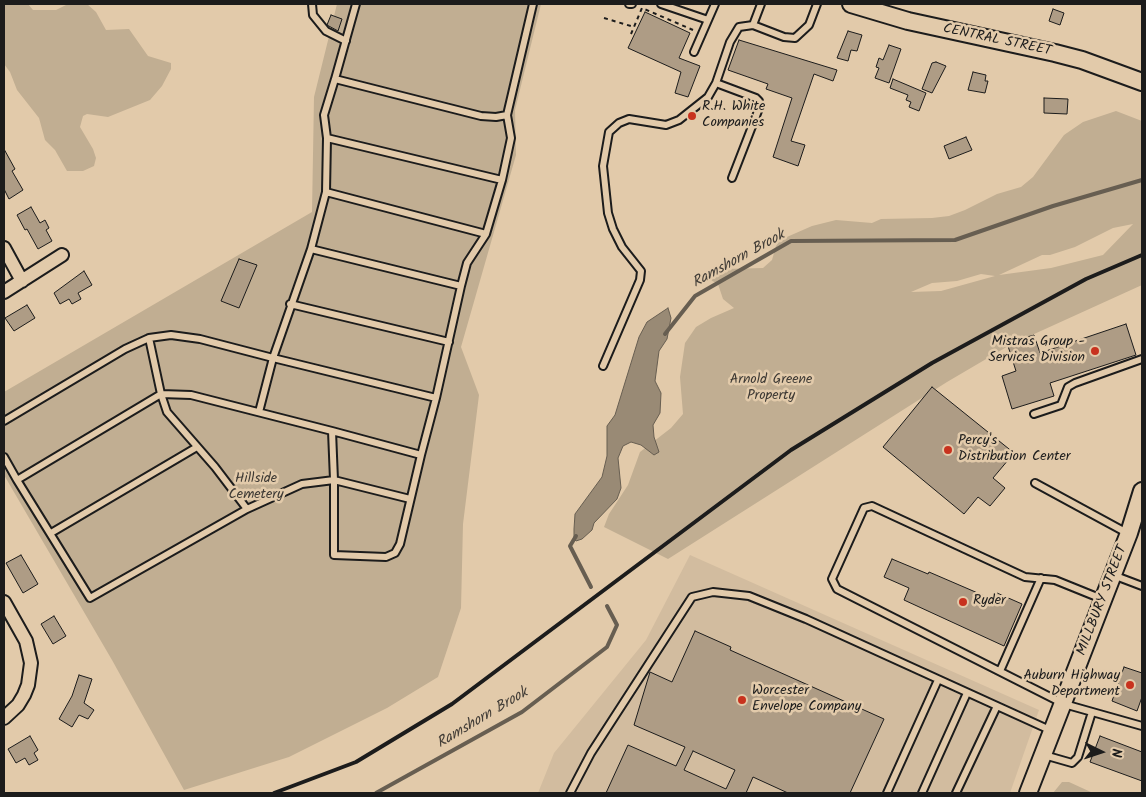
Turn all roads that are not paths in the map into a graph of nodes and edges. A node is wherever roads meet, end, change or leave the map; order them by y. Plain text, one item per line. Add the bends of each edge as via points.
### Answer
1 (312, 4) edge
2 (356, 4) edge
3 (532, 4) edge
4 (661, 4) edge
5 (715, 4) edge
6 (761, 4) edge
7 (816, 4) edge
8 (851, 4) edge
9 (708, 20) junction
10 (753, 25) junction
11 (346, 41) junction
12 (694, 52) dead end
13 (335, 79) junction
14 (1142, 82) edge
15 (716, 83) junction
16 (506, 115) junction
17 (327, 138) junction
18 (732, 178) dead end
19 (502, 180) junction
20 (326, 192) junction
21 (486, 234) junction
22 (4, 248) edge
23 (311, 248) junction
24 (62, 255) dead end
25 (22, 281) junction
26 (461, 286) junction
27 (4, 292) edge
28 (290, 304) junction
29 (149, 338) junction
30 (449, 342) junction
31 (273, 358) junction
32 (1142, 359) edge
33 (602, 366) dead end
34 (160, 394) junction
35 (436, 398) junction
36 (259, 412) junction
37 (1034, 414) dead end
38 (4, 421) edge
39 (332, 431) junction
40 (197, 447) junction
41 (421, 455) junction
42 (4, 457) edge
43 (17, 480) junction
44 (334, 480) junction
45 (1035, 482) dead end
46 (1142, 491) edge
47 (410, 499) junction
48 (247, 509) junction
49 (1129, 533) junction
50 (51, 534) junction
51 (1113, 575) junction
52 (1041, 578) junction
53 (1142, 586) edge
54 (1103, 599) junction
55 (4, 602) edge
56 (1000, 672) junction
57 (938, 680) junction
58 (967, 693) junction
59 (1064, 704) junction
60 (997, 706) junction
61 (1092, 712) junction
62 (4, 718) edge
63 (1142, 726) edge
64 (1054, 731) junction
65 (1044, 755) junction
66 (570, 793) edge
67 (887, 793) edge
68 (922, 793) edge
69 (956, 793) edge
70 (1028, 793) edge

1 - 11 lane via 313,15 326,31
2 - 11 lane
3 - 16 lane
4 - 9 lane
5 - 9 lane
6 - 10 lane
7 - 10 lane via 809,25 795,38
8 - 14 street, CENTRAL STREET via 908,21 1082,60
9 - 12 lane
10 - 15 lane via 739,27 730,42
11 - 13 lane
13 - 16 lane via 481,116
13 - 17 lane via 324,115
15 - 18 lane via 759,102
15 - 33 lane via 708,98 680,120 666,125 628,119 609,132 603,166 608,213 622,247 641,271
16 - 19 lane via 511,138
17 - 19 lane
17 - 20 lane
19 - 21 lane
20 - 21 lane
20 - 23 lane
21 - 26 lane via 467,263
22 - 25 street
23 - 26 lane
23 - 28 lane
24 - 25 street
25 - 27 street
26 - 30 lane
28 - 30 lane
28 - 31 lane
29 - 31 lane via 171,335 200,339
29 - 34 lane
29 - 38 lane
30 - 35 lane
31 - 35 lane
31 - 36 lane
32 - 37 lane via 1075,382 1068,386 1061,405
34 - 36 lane via 191,395
34 - 40 lane via 167,412
34 - 43 lane
35 - 41 lane
36 - 39 lane
39 - 41 lane
39 - 44 lane
40 - 48 lane
40 - 50 lane
41 - 47 lane
42 - 43 lane
43 - 50 lane
44 - 47 lane
44 - 47 lane via 334,555 386,557 395,553
44 - 48 lane via 302,484
45 - 49 lane
46 - 49 street, MILLBURY STREET
48 - 50 lane via 90,598
49 - 51 street, MILLBURY STREET
51 - 53 lane
51 - 54 street, MILLBURY STREET
52 - 54 lane via 1055,580
52 - 56 lane
52 - 56 lane via 1025,577 872,506 864,508 832,579 837,589
54 - 59 street, MILLBURY STREET
55 - 62 street via 26,641 31,663 24,695
56 - 59 lane
57 - 58 lane
57 - 66 lane via 749,596 714,592 692,597 591,753
57 - 67 lane
58 - 60 lane
58 - 68 lane
59 - 61 lane
59 - 64 street, MILLBURY STREET
60 - 64 lane
60 - 69 lane
61 - 63 lane
61 - 65 lane via 1078,757 1072,763
64 - 65 street, MILLBURY STREET
65 - 70 street, MILLBURY STREET

